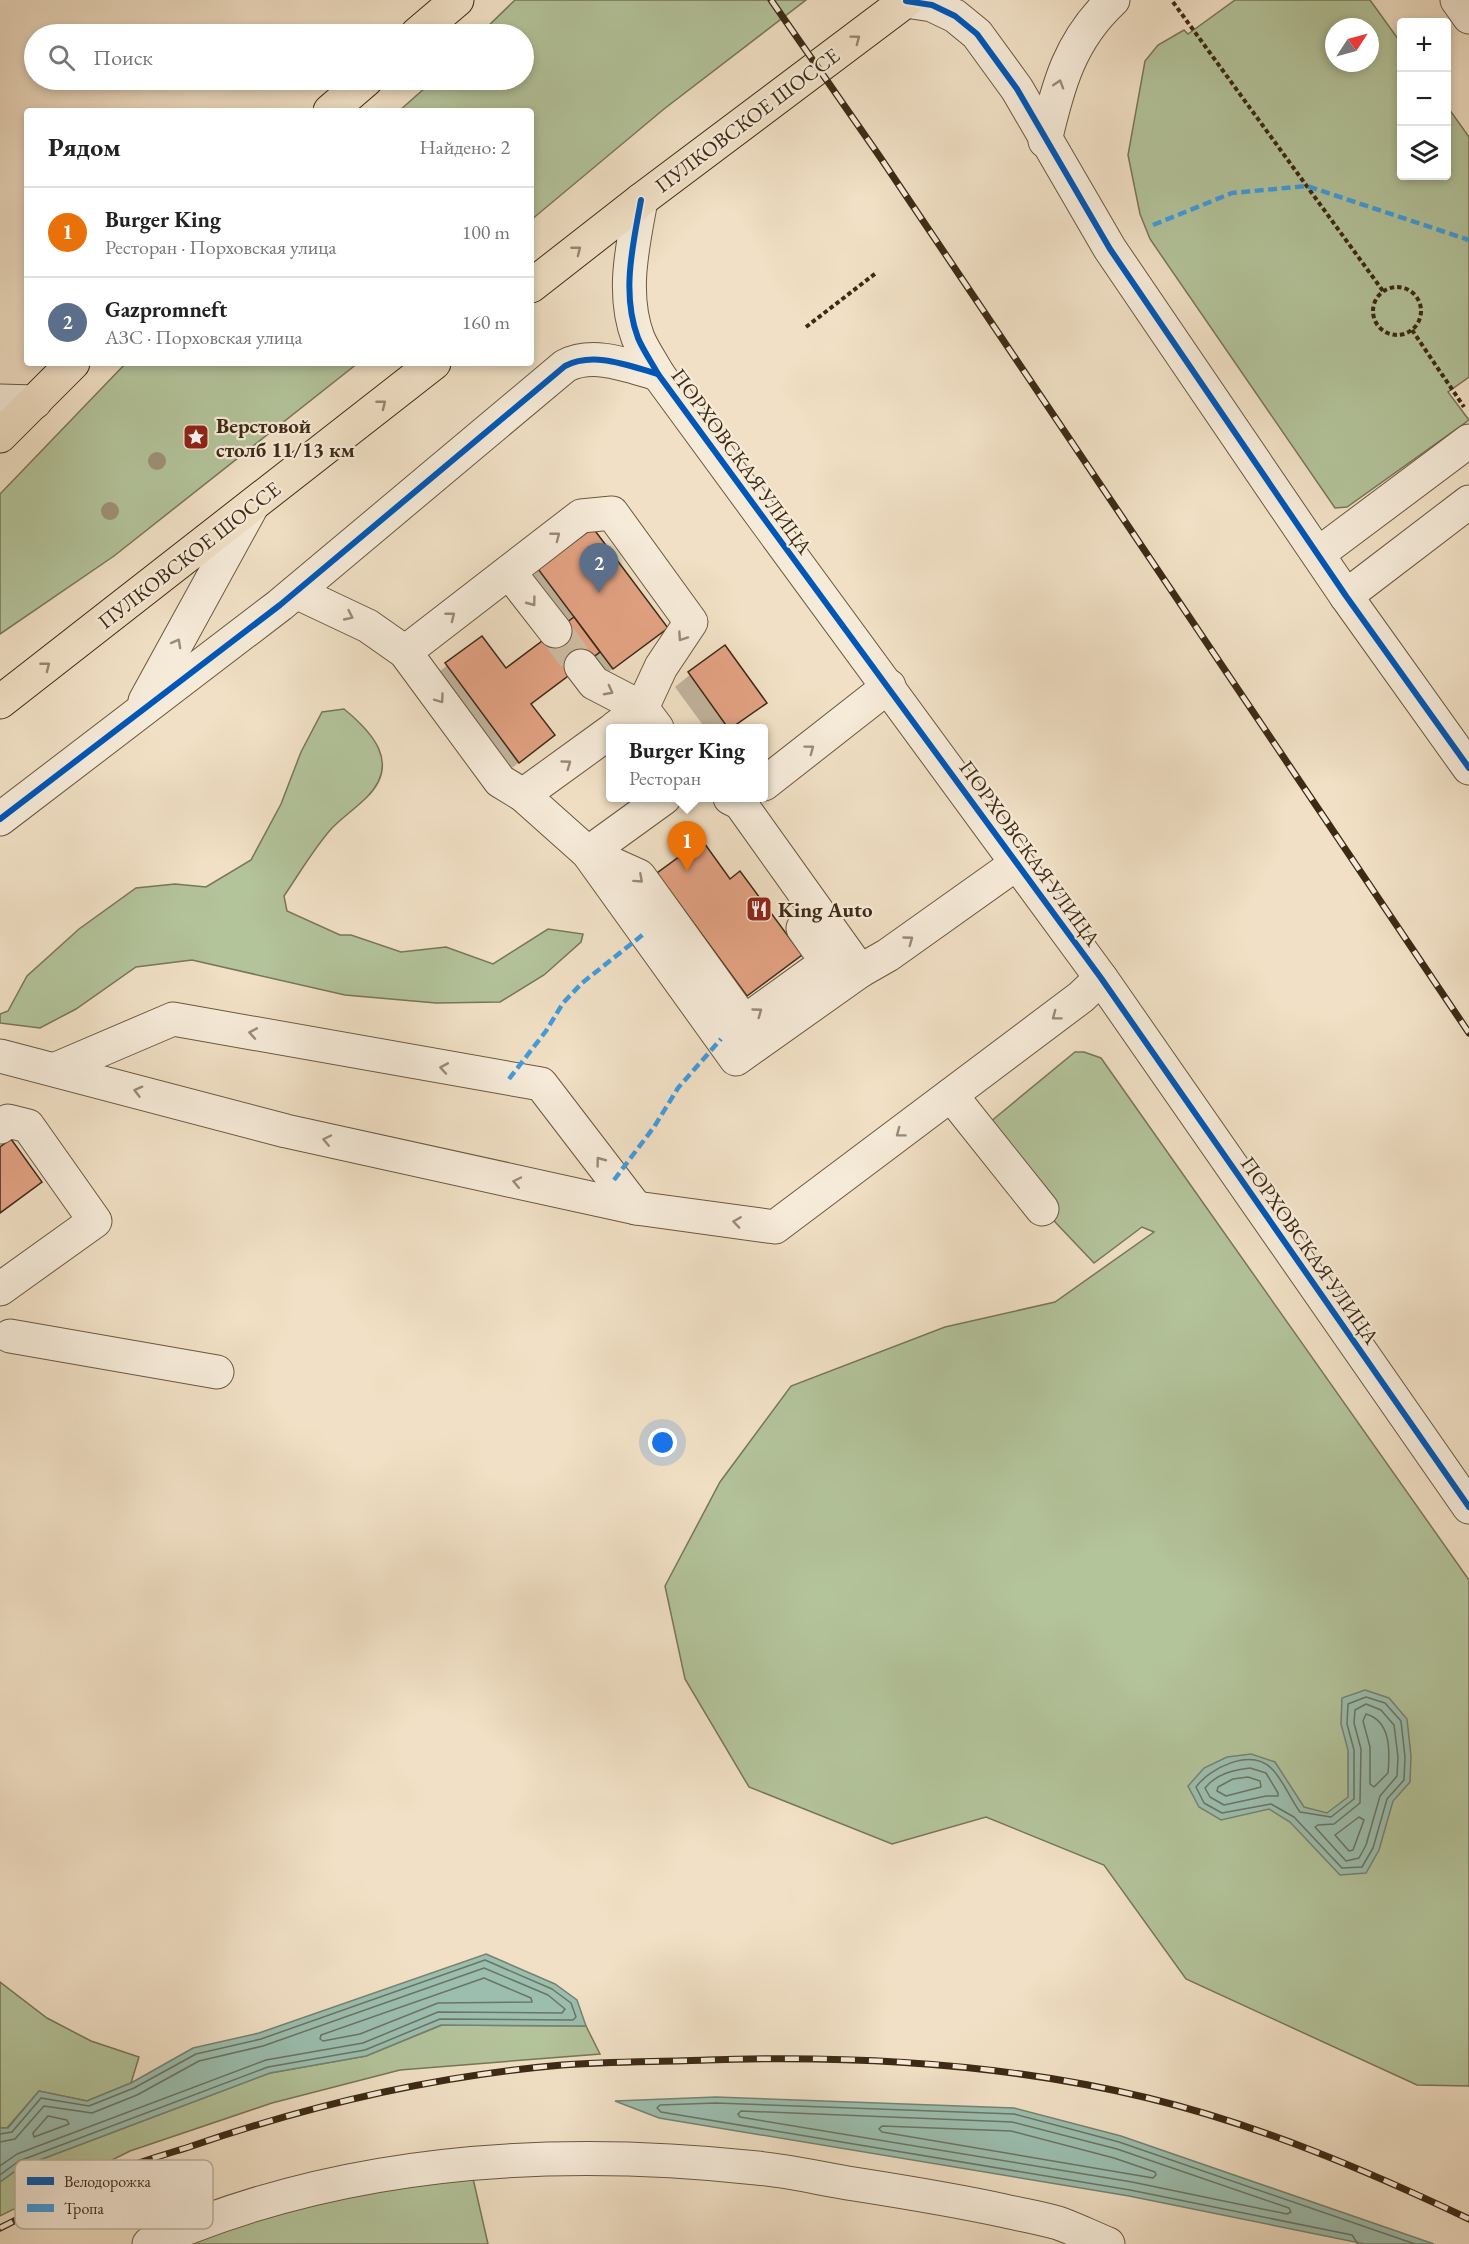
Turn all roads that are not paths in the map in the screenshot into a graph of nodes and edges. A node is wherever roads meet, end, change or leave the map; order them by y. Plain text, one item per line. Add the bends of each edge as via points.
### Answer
1 (457, 0) edge
2 (907, 0) edge
3 (1113, 0) edge
4 (1457, 0) edge
5 (1469, 17) edge
6 (429, 24) edge
7 (354, 90) edge
8 (333, 108) edge
9 (1045, 141) junction
10 (641, 200) junction
11 (534, 284) edge
12 (70, 366) edge
13 (430, 366) edge
14 (658, 374) junction
15 (0, 400) edge
16 (35, 402) junction
17 (0, 436) edge
18 (1469, 441) edge
19 (1469, 502) edge
20 (252, 506) junction
21 (1318, 554) junction
22 (509, 572) junction
23 (296, 592) junction
24 (1346, 596) junction
25 (555, 631) tunnel mouth
26 (405, 652) junction
27 (581, 666) tunnel mouth
28 (890, 686) junction
29 (0, 702) edge
30 (138, 713) junction
31 (650, 718) edge
32 (631, 724) edge
33 (606, 735) edge
34 (1469, 768) edge
35 (768, 779) edge
36 (523, 795) junction
37 (658, 802) edge
38 (744, 802) edge
39 (749, 802) edge
40 (0, 819) edge
41 (588, 853) junction
42 (1016, 864) junction
43 (860, 971) junction
44 (1101, 978) junction
45 (0, 1056) edge
46 (56, 1069) junction
47 (951, 1095) junction
48 (0, 1127) edge
49 (636, 1208) junction
50 (1042, 1209) dead end
51 (0, 1289) edge
52 (3, 1334) edge
53 (217, 1372) dead end
54 (1469, 1507) edge
55 (213, 2218) edge
56 (183, 2229) edge
57 (149, 2244) edge
58 (1108, 2244) edge

1 - 6 main road
2 - 9 street via 932,4 977,34 1017,89
10 -> 2 main road, ПУЛКОВСКОЕ ШОССЕ
9 -> 3 street via 1060,79 1078,41
4 - 5 street
7 - 8 main road
9 - 21 street via 1110,249
11 -> 10 main road, ПУЛКОВСКОЕ ШОССЕ
10 - 14 street, ПОРХОВСКАЯ УЛИЦА via 631,255 629,299 638,338
12 - 16 main road
20 -> 13 main road, ПУЛКОВСКОЕ ШОССЕ
14 - 23 street via 610,360 576,361 565,366
14 - 28 street, ПОРХОВСКАЯ УЛИЦА
15 - 16 street
16 - 17 main road
18 - 21 street
19 - 24 street
29 -> 20 main road, ПУЛКОВСКОЕ ШОССЕ
30 -> 20 street
21 - 24 street
22 -> 25 street
26 -> 22 street
22 -> 31 street via 581,516 612,513 691,622 661,667
23 -> 26 street via 368,626
23 - 30 street
24 - 34 street
26 -> 36 street via 500,781
27 -> 31 street via 594,683
35 -> 28 street
28 - 42 street, ПОРХОВСКАЯ УЛИЦА
30 - 40 street
31 - 32 street
36 -> 33 street
36 - 41 street
37 - 41 street
41 -> 38 street via 639,876 744,1022 827,962 738,838
39 - 43 street
41 - 43 street via 736,1059
43 -> 42 street
42 - 44 street, ПОРХОВСКАЯ УЛИЦА
44 -> 47 street
44 - 54 street, ПОРХОВСКАЯ УЛИЦА
45 - 46 street
49 -> 46 street via 286,1131
49 -> 46 street via 541,1084 173,1018
47 -> 49 street via 775,1227
47 - 50 street
48 - 51 street via 8,1121 28,1126 95,1221
52 - 53 street
55 - 58 street via 273,2199 383,2173 463,2163 604,2158 677,2160 761,2168 942,2198 1057,2223
56 - 57 street

